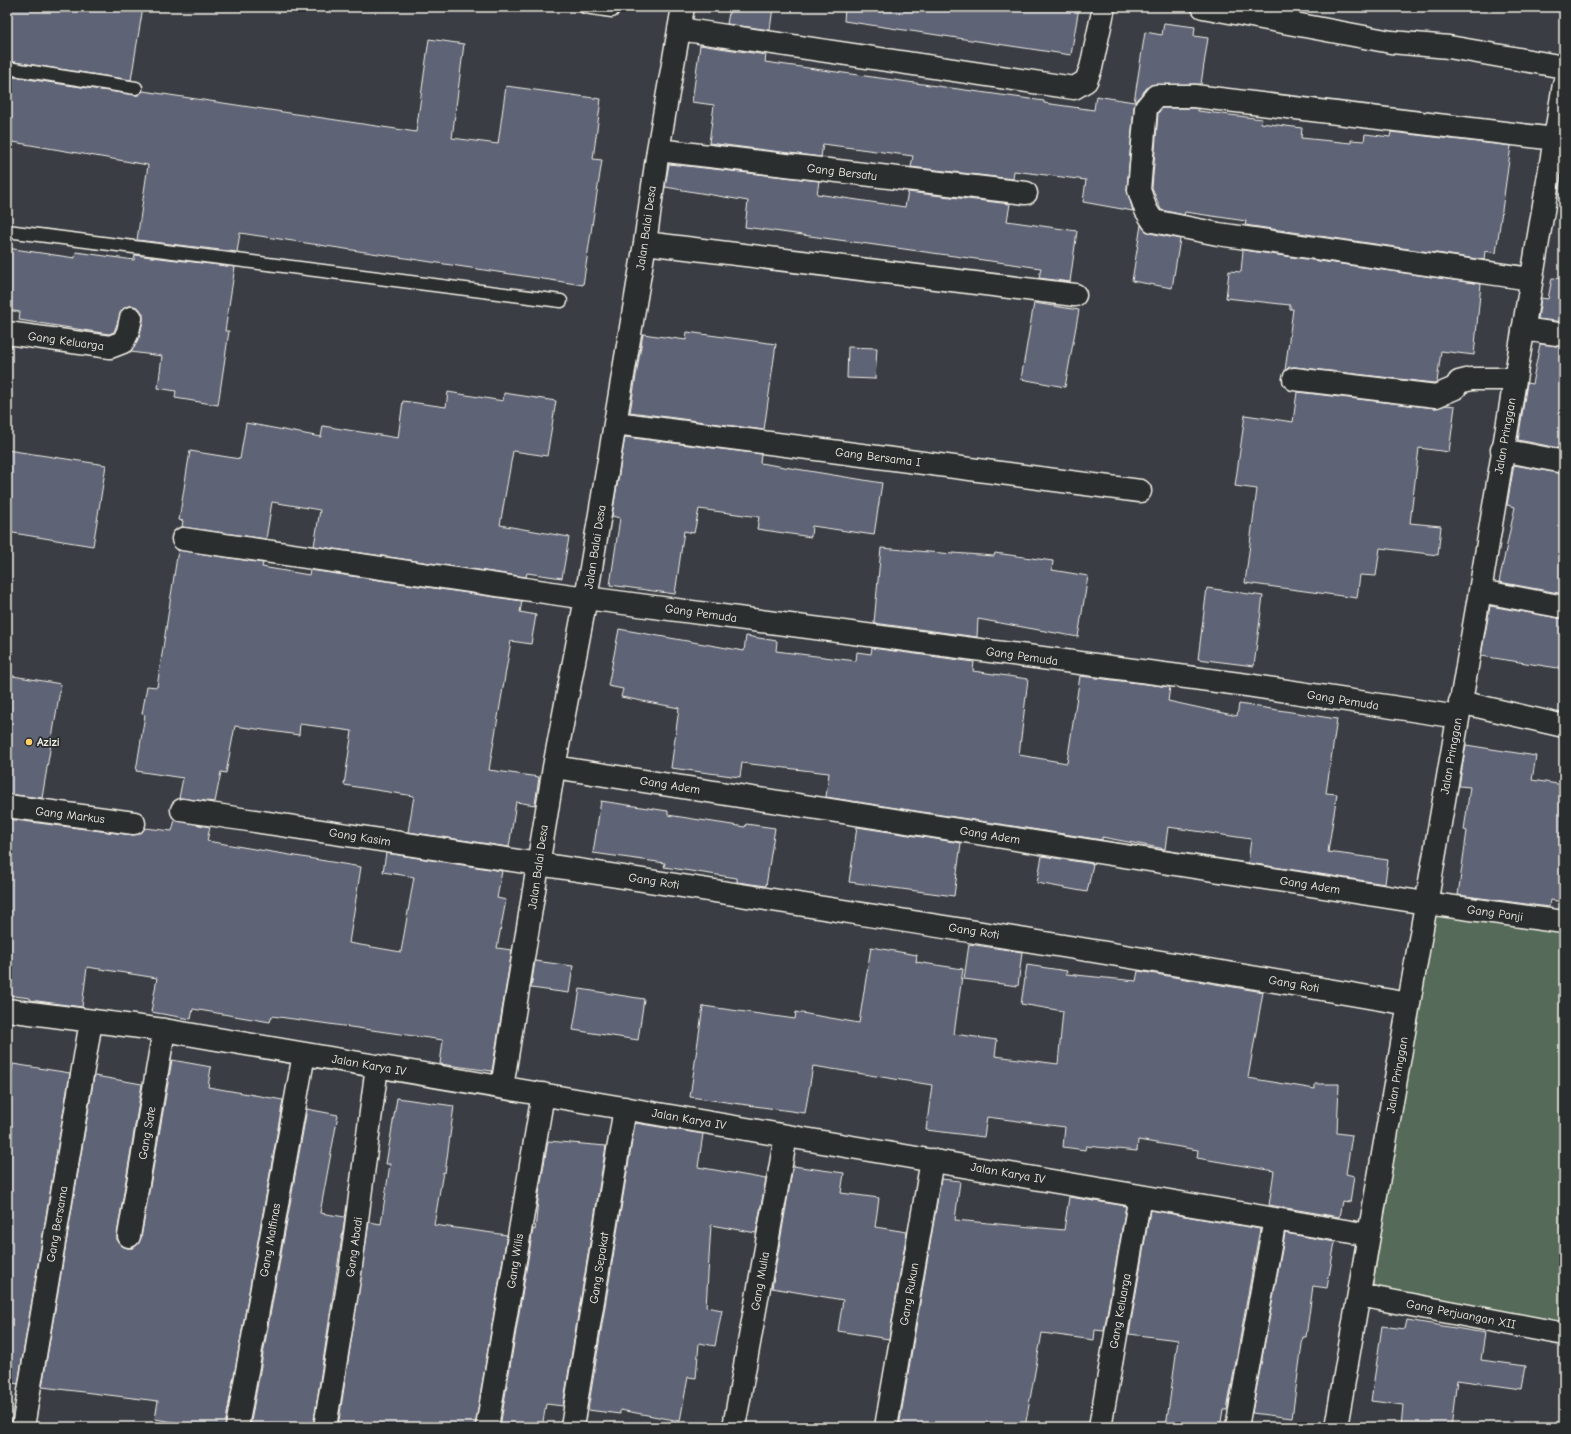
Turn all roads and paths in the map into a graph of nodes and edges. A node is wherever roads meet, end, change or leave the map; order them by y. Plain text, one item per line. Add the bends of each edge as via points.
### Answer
1 (585, 7) edge
2 (683, 7) edge
3 (1104, 7) edge
4 (1203, 7) edge
5 (612, 11) dead end
6 (679, 29) junction
7 (1564, 67) edge
8 (7, 68) edge
9 (1564, 84) edge
10 (136, 88) dead end
11 (1562, 109) edge
12 (1555, 139) junction
13 (658, 150) junction
14 (1555, 189) edge
15 (1026, 193) dead end
16 (7, 231) edge
17 (645, 243) junction
18 (1531, 279) junction
19 (1075, 295) dead end
20 (560, 301) dead end
21 (131, 318) dead end
22 (1523, 329) junction
23 (7, 333) edge
24 (1564, 336) edge
25 (1294, 379) dead end
26 (1515, 379) junction
27 (615, 423) junction
28 (1502, 450) junction
29 (1564, 462) edge
30 (1140, 491) dead end
31 (183, 539) dead end
32 (1480, 591) junction
33 (586, 598) junction
34 (1564, 607) edge
35 (1459, 709) junction
36 (1564, 726) edge
37 (554, 767) junction
38 (7, 806) edge
39 (182, 810) dead end
40 (134, 822) dead end
41 (538, 864) junction
42 (1426, 903) junction
43 (1564, 922) edge
44 (1409, 1004) junction
45 (7, 1010) edge
46 (92, 1021) junction
47 (164, 1030) junction
48 (304, 1054) junction
49 (377, 1066) junction
50 (502, 1087) junction
51 (543, 1094) junction
52 (625, 1108) junction
53 (786, 1136) junction
54 (932, 1160) junction
55 (1140, 1196) junction
56 (1275, 1218) junction
57 (1369, 1235) junction
58 (129, 1236) dead end
59 (1359, 1295) junction
60 (1564, 1334) edge
61 (23, 1427) edge
62 (237, 1427) edge
63 (325, 1427) edge
64 (487, 1427) edge
65 (572, 1427) edge
66 (734, 1427) edge
67 (886, 1427) edge
68 (1100, 1427) edge
69 (1237, 1427) edge
70 (1336, 1427) edge

1 - 5 lane
2 - 6 street, Jalan Balai Desa
3 - 6 street via 1091,68 1086,81 1074,88
4 - 7 street via 1391,42 1449,47 1536,60
6 - 13 street, Jalan Balai Desa
8 - 10 lane
9 - 11 street, Jalan Pringgan
11 - 12 street, Jalan Pringgan
12 - 14 street, Jalan Pringgan
12 - 18 street via 1194,96 1156,96 1146,108 1139,190 1153,221 1218,234
13 - 15 street, Gang Bersatu
13 - 17 street, Jalan Balai Desa
14 - 18 street, Jalan Pringgan
16 - 20 lane
17 - 19 street
17 - 27 street, Jalan Balai Desa
18 - 22 street, Jalan Pringgan
21 - 23 street, Gang Keluarga via 124,342 110,347
22 - 24 street
22 - 26 street, Jalan Pringgan
25 - 26 street via 1436,396 1455,388 1459,382 1471,379
26 - 28 street, Jalan Pringgan
27 - 30 street, Gang Bersama I
27 - 33 street, Jalan Balai Desa
28 - 29 street
28 - 32 street, Jalan Pringgan
31 - 33 street, Gang Pemuda
32 - 34 street
32 - 35 street, Jalan Pringgan
33 - 35 street, Gang Pemuda via 1239,684
33 - 37 street, Jalan Balai Desa
35 - 36 street, Gang Pemuda
35 - 42 street, Jalan Pringgan
37 - 41 street, Jalan Balai Desa
37 - 42 street, Gang Adem
38 - 40 street, Gang Markus
39 - 41 street, Gang Kasim
41 - 44 street, Gang Roti via 1133,956
41 - 50 street, Jalan Balai Desa
42 - 43 street, Gang Panji
42 - 44 street, Jalan Pringgan
44 - 57 street, Jalan Pringgan
45 - 46 street, Jalan Karya IV
46 - 47 street, Jalan Karya IV
46 - 61 street, Gang Bersama
47 - 48 street, Jalan Karya IV
47 - 58 street, Gang Sate
48 - 49 street, Jalan Karya IV
48 - 62 street, Gang Malfinas
49 - 50 street, Jalan Karya IV
49 - 63 street, Gang Abadi via 350,1273
50 - 51 street, Jalan Karya IV
51 - 52 street, Jalan Karya IV
51 - 64 street, Gang Wilis
52 - 53 street, Jalan Karya IV
52 - 65 street, Gang Sepakat
53 - 54 street, Jalan Karya IV
53 - 66 street, Gang Mulia
54 - 55 street, Jalan Karya IV
54 - 67 street, Gang Rukun
55 - 56 street, Jalan Karya IV
55 - 68 street, Gang Keluarga
56 - 57 street, Jalan Karya IV
56 - 69 street
57 - 59 street, Jalan Pringgan
59 - 60 street, Gang Perjuangan XII
59 - 70 street, Jalan Pringgan

